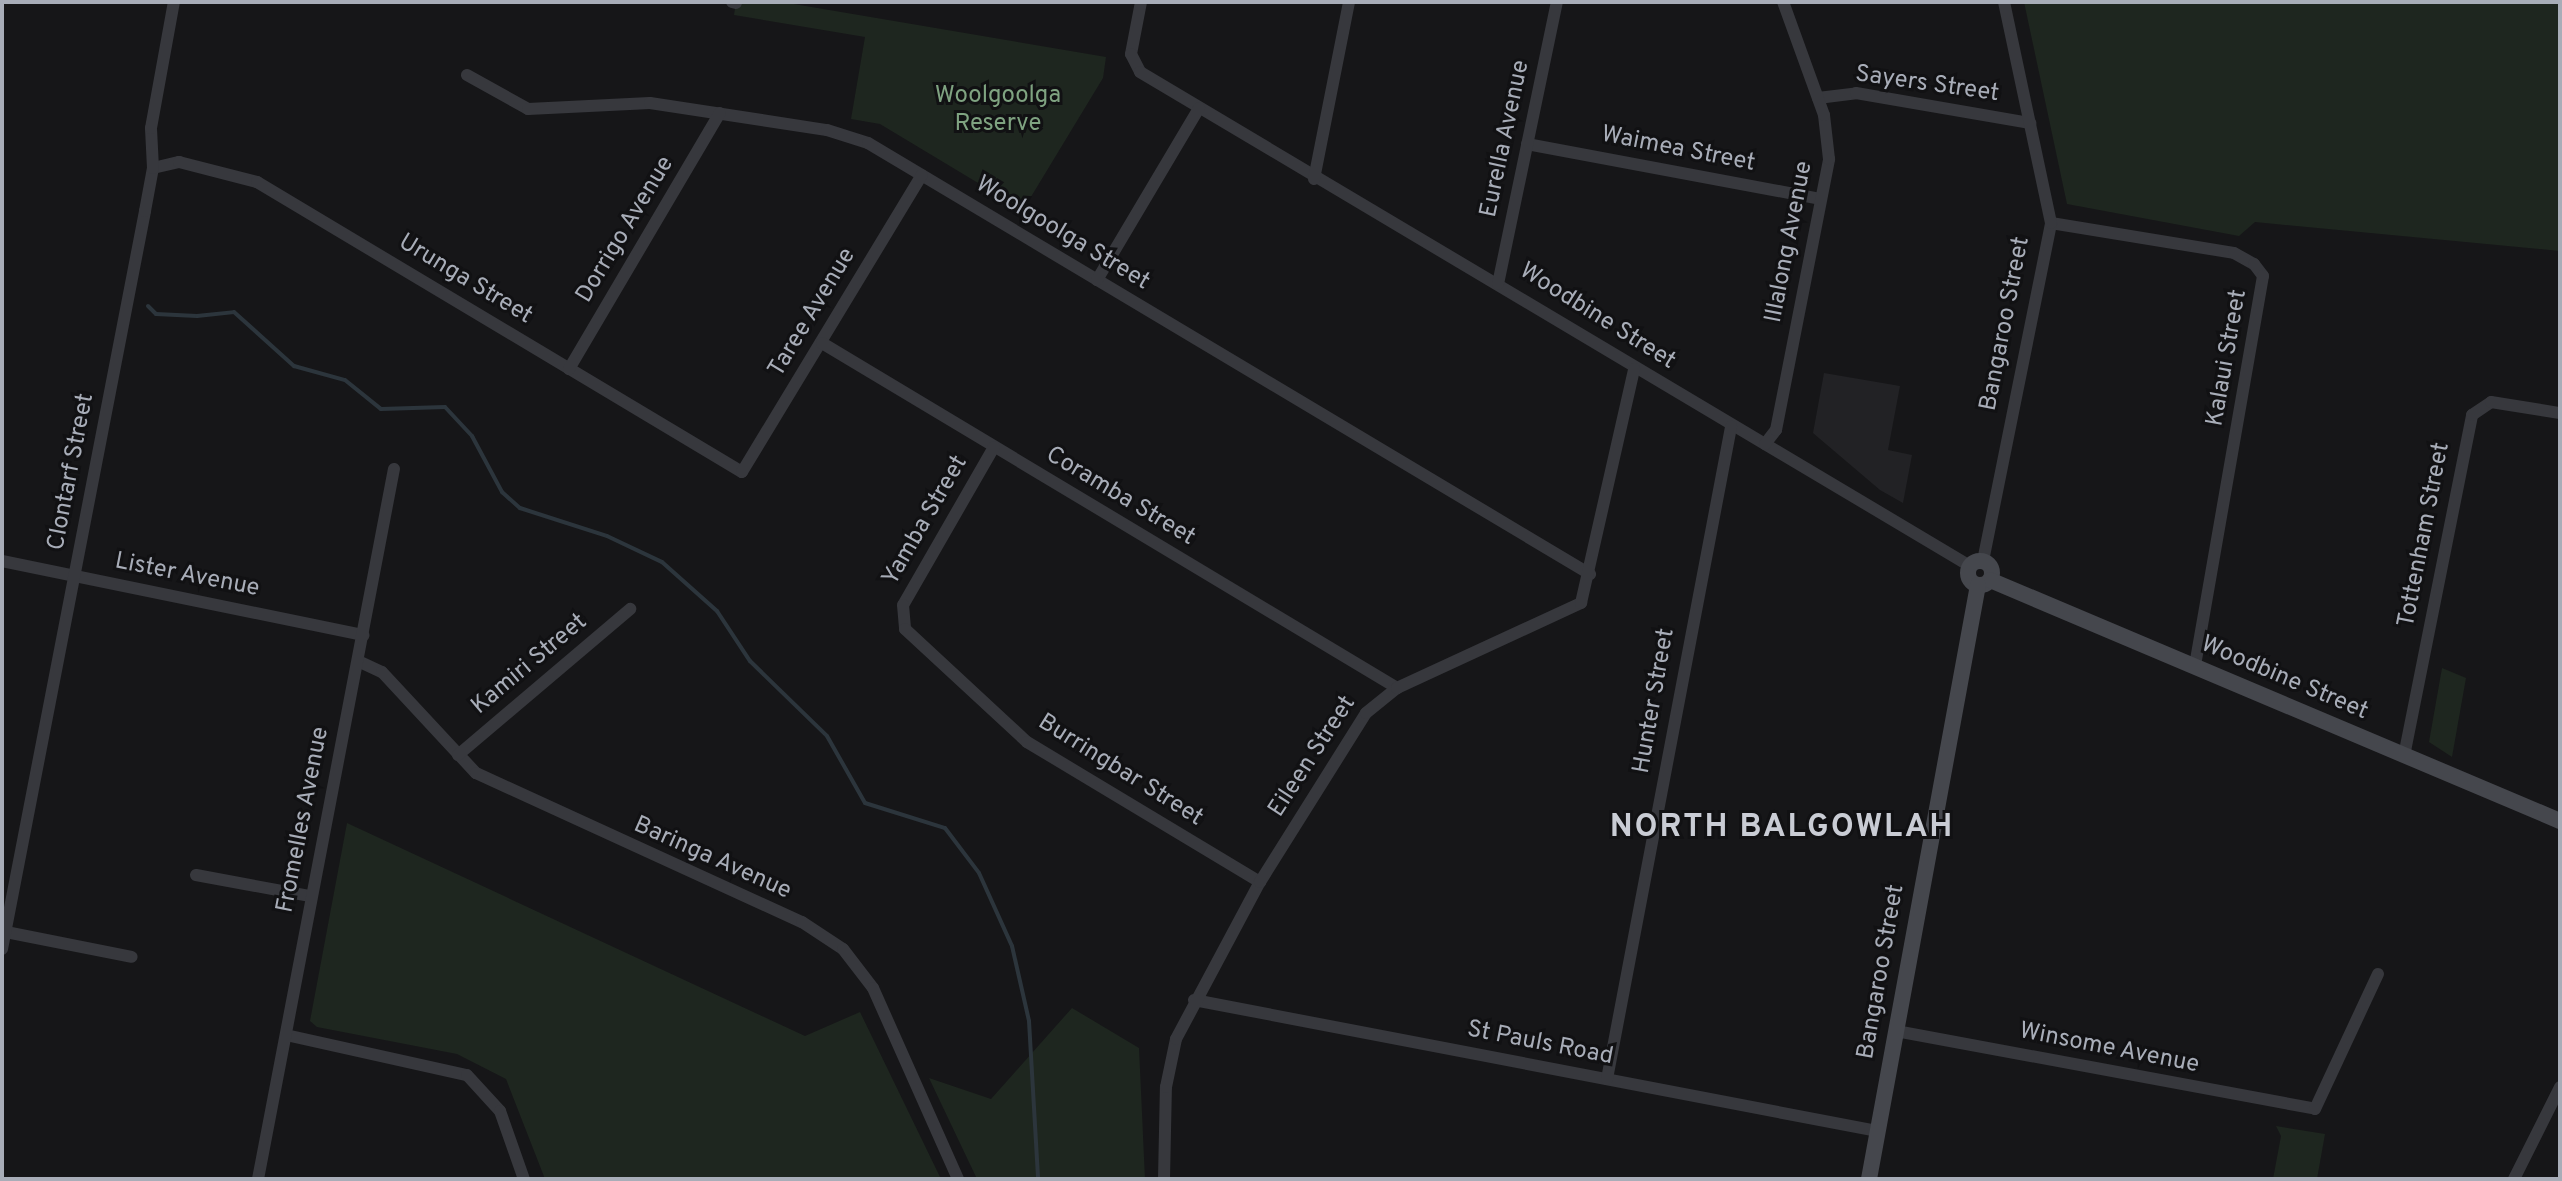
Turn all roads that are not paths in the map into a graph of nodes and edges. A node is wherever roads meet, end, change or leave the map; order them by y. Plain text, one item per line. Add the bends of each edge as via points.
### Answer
1 (174, 2) edge
2 (1141, 2) edge
3 (1349, 2) edge
4 (1557, 2) edge
5 (1783, 2) edge
6 (2004, 2) edge
7 (467, 75) dead end
8 (1818, 98) junction
9 (1199, 108) junction
10 (720, 113) junction
11 (2030, 123) junction
12 (1527, 144) junction
13 (153, 168) junction
14 (922, 175) junction
15 (1314, 179) junction
16 (1820, 199) junction
17 (2051, 223) junction
18 (1097, 280) junction
19 (1498, 284) junction
20 (822, 343) junction
21 (569, 369) junction
22 (1634, 369) junction
23 (2560, 413) edge
24 (1731, 427) junction
25 (1765, 444) junction
26 (994, 447) junction
27 (394, 469) dead end
28 (742, 472) joint
29 (2, 561) edge
30 (1976, 563) junction
31 (1590, 574) junction
32 (74, 575) junction
33 (1984, 582) junction
34 (630, 609) dead end
35 (902, 618) joint
36 (364, 635) junction
37 (358, 661) junction
38 (2195, 667) junction
39 (1397, 688) junction
40 (458, 755) junction
41 (2404, 756) junction
42 (2560, 821) edge
43 (196, 875) dead end
44 (1260, 882) junction
45 (309, 896) junction
46 (6, 932) junction
47 (2, 949) edge
48 (132, 957) dead end
49 (2378, 974) dead end
50 (1194, 1000) junction
51 (1896, 1031) junction
52 (286, 1035) junction
53 (1607, 1079) junction
54 (2560, 1087) edge
55 (1877, 1131) junction
56 (258, 1179) edge
57 (524, 1179) edge
58 (958, 1179) edge
59 (1164, 1179) edge
60 (1869, 1179) edge
61 (2514, 1179) edge

1 - 13 street, Clontarf Street via 151,128
2 - 9 street, Woodbine Street via 1133,64
3 - 15 street
4 - 12 street, Eurella Avenue
5 - 8 street, Illalong Avenue
6 - 11 street, Bangaroo Street
7 - 10 street, Woolgoolga Street via 528,109 650,103
8 - 11 street, Sayers Street via 1856,93
8 - 16 street, Illalong Avenue via 1829,138
9 - 15 street, Woodbine Street
9 - 18 street
10 - 14 street, Woolgoolga Street via 827,130 868,143
10 - 21 street, Dorrigo Avenue
11 - 17 street, Bangaroo Street
12 - 16 street, Waimea Street
12 - 19 street, Eurella Avenue
13 - 21 street, Urunga Street via 179,162 257,182
13 - 32 street, Clontarf Street
14 - 18 street, Woolgoolga Street
14 - 20 street, Taree Avenue
15 - 19 street, Woodbine Street
16 - 25 street, Illalong Avenue via 1776,430
17 - 30 street, Bangaroo Street
17 - 38 street, Kalaui Street via 2234,253 2263,276
18 - 31 street, Woolgoolga Street
19 - 22 street, Woodbine Street
20 - 26 street, Coramba Street
20 - 28 street, Taree Avenue
21 - 28 street, Urunga Street
22 - 24 street, Woodbine Street
22 - 31 street, Eileen Street
23 - 41 street, Tottenham Street via 2491,402 2472,415
24 - 25 street, Woodbine Street
24 - 53 street, Hunter Street
25 - 30 street, Woodbine Street
26 - 35 street, Yamba Street via 903,605
26 - 39 street, Coramba Street
27 - 36 street, Fromelles Avenue
29 - 32 street, Lister Avenue
30 - 33 street via 1991,567
31 - 39 street, Eileen Street via 1586,594 1574,609
32 - 36 street, Lister Avenue
32 - 46 street, Clontarf Street
33 - 38 street, Woodbine Street
33 - 51 street, Bangaroo Street
34 - 40 street, Kamiri Street
35 - 44 street, Burringbar Street via 913,641 1027,742
36 - 37 street, Fromelles Avenue
37 - 40 street, Baringa Avenue via 382,672
37 - 45 street, Fromelles Avenue
38 - 41 street, Woodbine Street
39 - 44 street, Eileen Street via 1366,713
40 - 58 street, Baringa Avenue via 476,773 505,789 802,922 843,949 873,988
41 - 42 street, Woodbine Street
43 - 45 street
44 - 50 street, Eileen Street
45 - 52 street, Fromelles Avenue
46 - 47 street, Clontarf Street
46 - 48 street
49 - 51 street, Winsome Avenue via 2315,1109
50 - 53 street, St Pauls Road
50 - 59 street, Eileen Street via 1176,1039 1166,1087
51 - 55 street, Bangaroo Street
52 - 56 street, Fromelles Avenue
52 - 57 street via 467,1075 500,1111
53 - 55 street, St Pauls Road
54 - 61 street
55 - 60 street, Bangaroo Street

